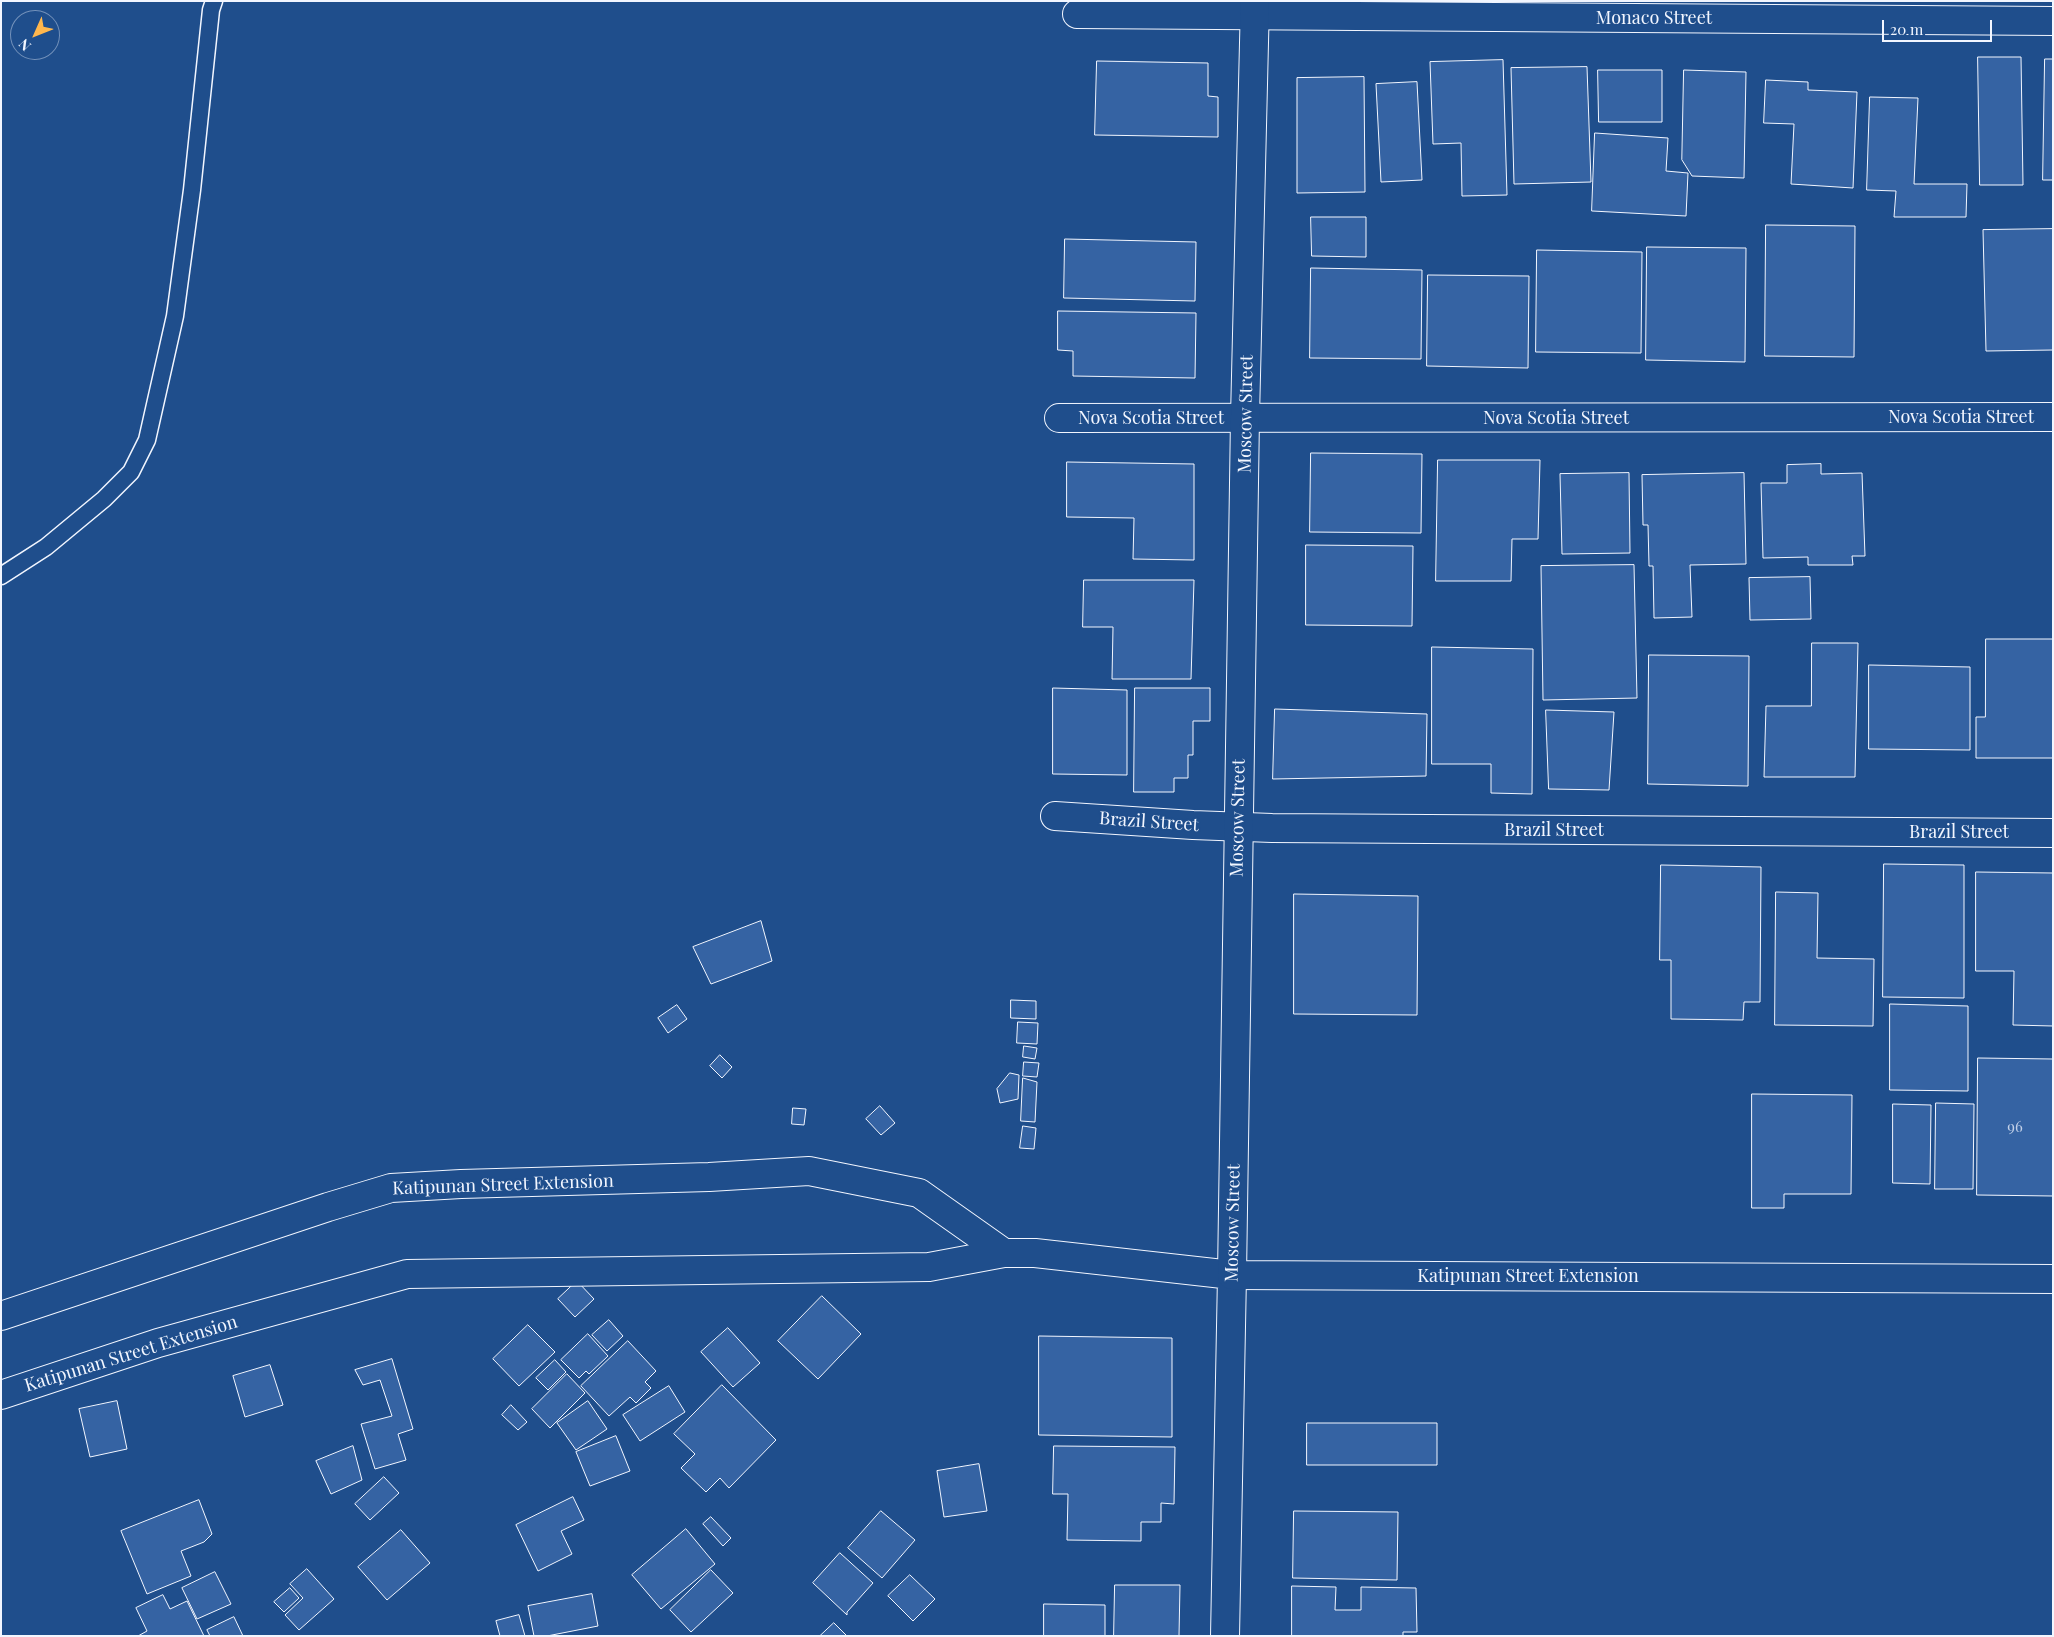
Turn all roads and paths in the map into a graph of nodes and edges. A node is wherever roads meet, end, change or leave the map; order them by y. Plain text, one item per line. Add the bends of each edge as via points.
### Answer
1 (214, 1) edge
2 (1255, 8) edge
3 (1385, 9) edge
4 (1077, 14) dead end
5 (2053, 21) edge
6 (1245, 417) junction
7 (2053, 417) edge
8 (1060, 418) dead end
9 (1, 576) edge
10 (1055, 816) dead end
11 (1238, 826) junction
12 (2053, 833) edge
13 (1004, 1253) junction
14 (1232, 1275) junction
15 (2053, 1279) edge
16 (1, 1316) edge
17 (1, 1395) edge
18 (1225, 1636) edge

1 - 9 lane via 176,316 147,440 131,472 104,498 46,547
2 - 3 street, Monaco Street
2 - 4 street, Monaco Street
2 - 6 street, Moscow Street
3 - 5 street, Monaco Street
6 - 7 street, Nova Scotia Street
6 - 8 street, Nova Scotia Street
6 - 11 street, Moscow Street
10 - 11 street, Brazil Street
11 - 12 street, Brazil Street
11 - 14 street, Moscow Street
13 - 14 street, Katipunan Street Extension
13 - 16 street, Katipunan Street Extension via 919,1193 808,1171 391,1188
13 - 17 street, Katipunan Street Extension via 929,1267 407,1274 158,1343
14 - 15 street, Katipunan Street Extension
14 - 18 street, Moscow Street

